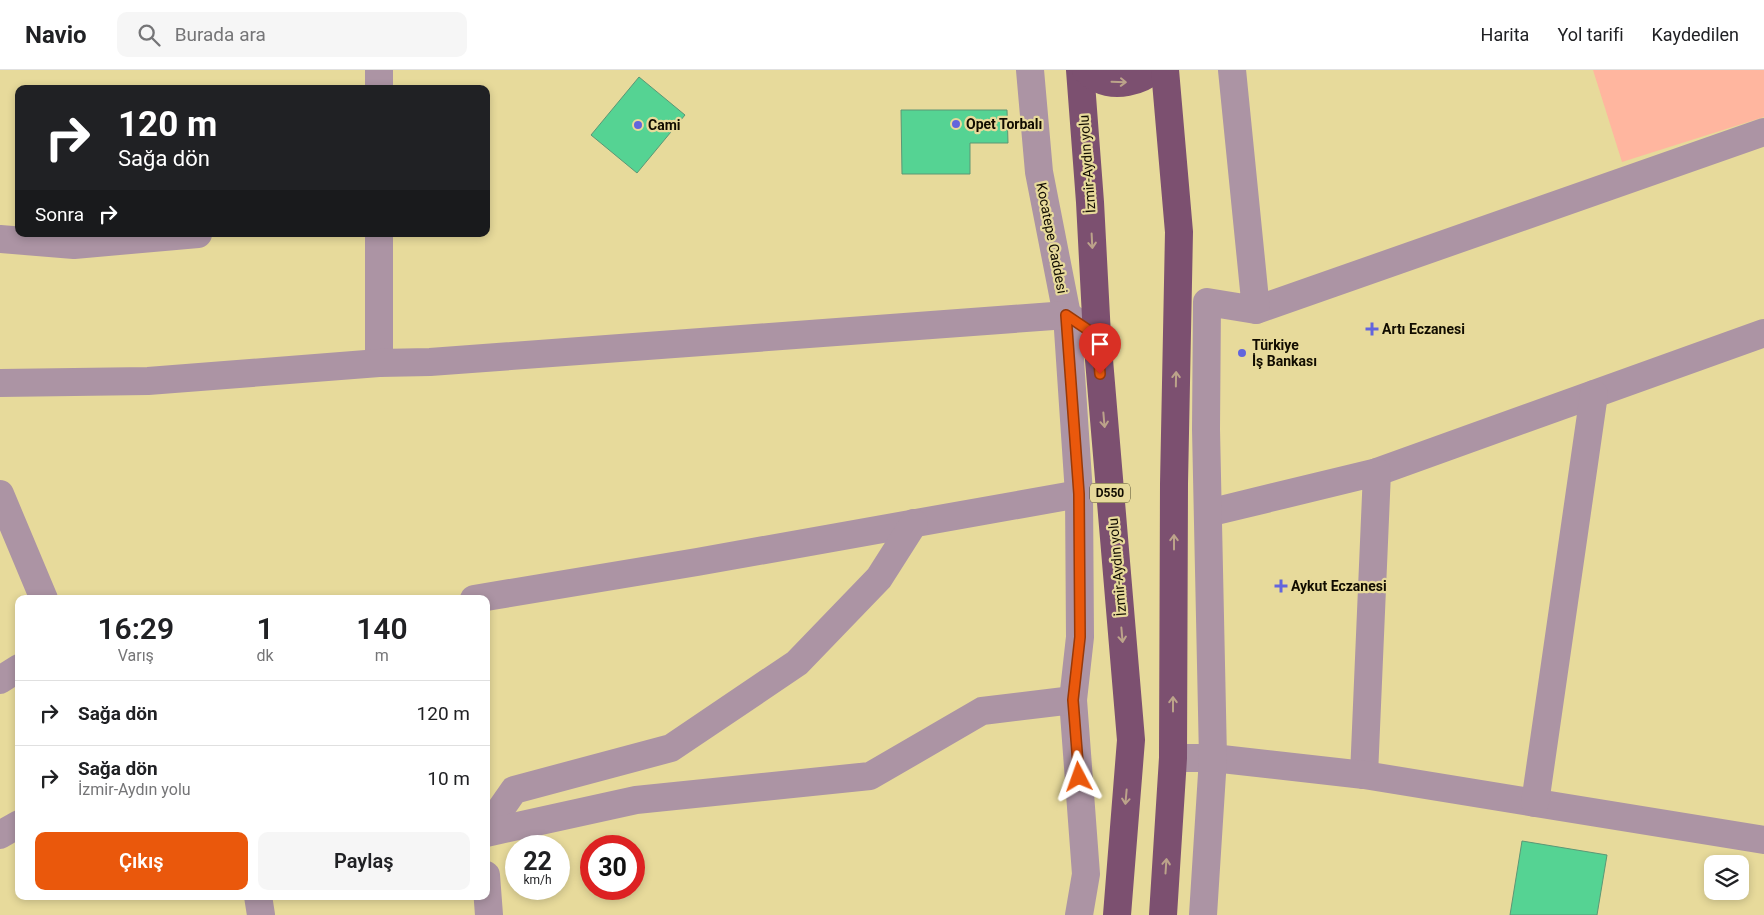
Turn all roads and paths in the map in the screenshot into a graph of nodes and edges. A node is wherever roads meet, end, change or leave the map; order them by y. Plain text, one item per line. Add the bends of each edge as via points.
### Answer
1 (379, 70) edge
2 (1030, 70) edge
3 (1080, 70) edge
4 (1086, 70) edge
5 (1153, 70) edge
6 (1165, 70) edge
7 (1232, 70) edge
8 (379, 85) edge
9 (1764, 132) edge
10 (164, 237) edge
11 (379, 237) edge
12 (0, 240) edge
13 (1256, 310) junction
14 (1066, 315) junction
15 (1764, 333) edge
16 (1097, 336) junction
17 (379, 363) junction
18 (0, 383) edge
19 (1594, 394) junction
20 (1377, 472) junction
21 (0, 494) edge
22 (1079, 494) junction
23 (1208, 513) junction
24 (914, 523) junction
25 (42, 595) edge
26 (490, 596) edge
27 (15, 671) edge
28 (0, 680) edge
29 (1073, 700) junction
30 (1173, 758) junction
31 (1213, 758) junction
32 (1364, 775) junction
33 (1535, 803) junction
34 (490, 825) edge
35 (15, 826) edge
36 (490, 830) edge
37 (0, 835) edge
38 (1764, 840) edge
39 (259, 900) edge
40 (488, 900) edge
41 (261, 915) edge
42 (489, 915) edge
43 (1079, 915) edge
44 (1117, 915) edge
45 (1163, 915) edge
46 (1203, 915) edge

1 - 8 street
2 - 14 street, Kocatepe Caddesi via 1039,172
3 -> 16 highway, İzmir-Aydın yolu / D550
4 -> 5 highway via 1099,80 1123,83 1146,76
30 -> 6 highway via 1179,232
7 - 13 street
9 - 13 street
10 - 12 street via 74,245
11 - 17 street
13 - 23 street via 1207,302
14 - 16 street
14 - 17 street via 430,362
14 - 22 street, Kocatepe Caddesi
15 - 19 street
16 -> 44 highway, İzmir-Aydın yolu / D550 via 1131,740
17 - 18 street via 148,381
19 - 20 street
19 - 33 street
20 - 23 street
20 - 32 street
21 - 25 street
22 - 24 street
22 - 29 street, Kocatepe Caddesi via 1080,637
23 - 31 street
24 - 26 street
24 - 34 street via 879,578 798,663 671,748 514,790
27 - 28 street
29 - 36 street via 982,711 870,776 636,800
29 - 43 street, Kocatepe Caddesi via 1086,874
30 - 31 street
45 -> 30 highway
31 - 32 street
31 - 46 street
32 - 33 street
33 - 38 street
35 - 37 street
39 - 41 street
40 - 42 street

